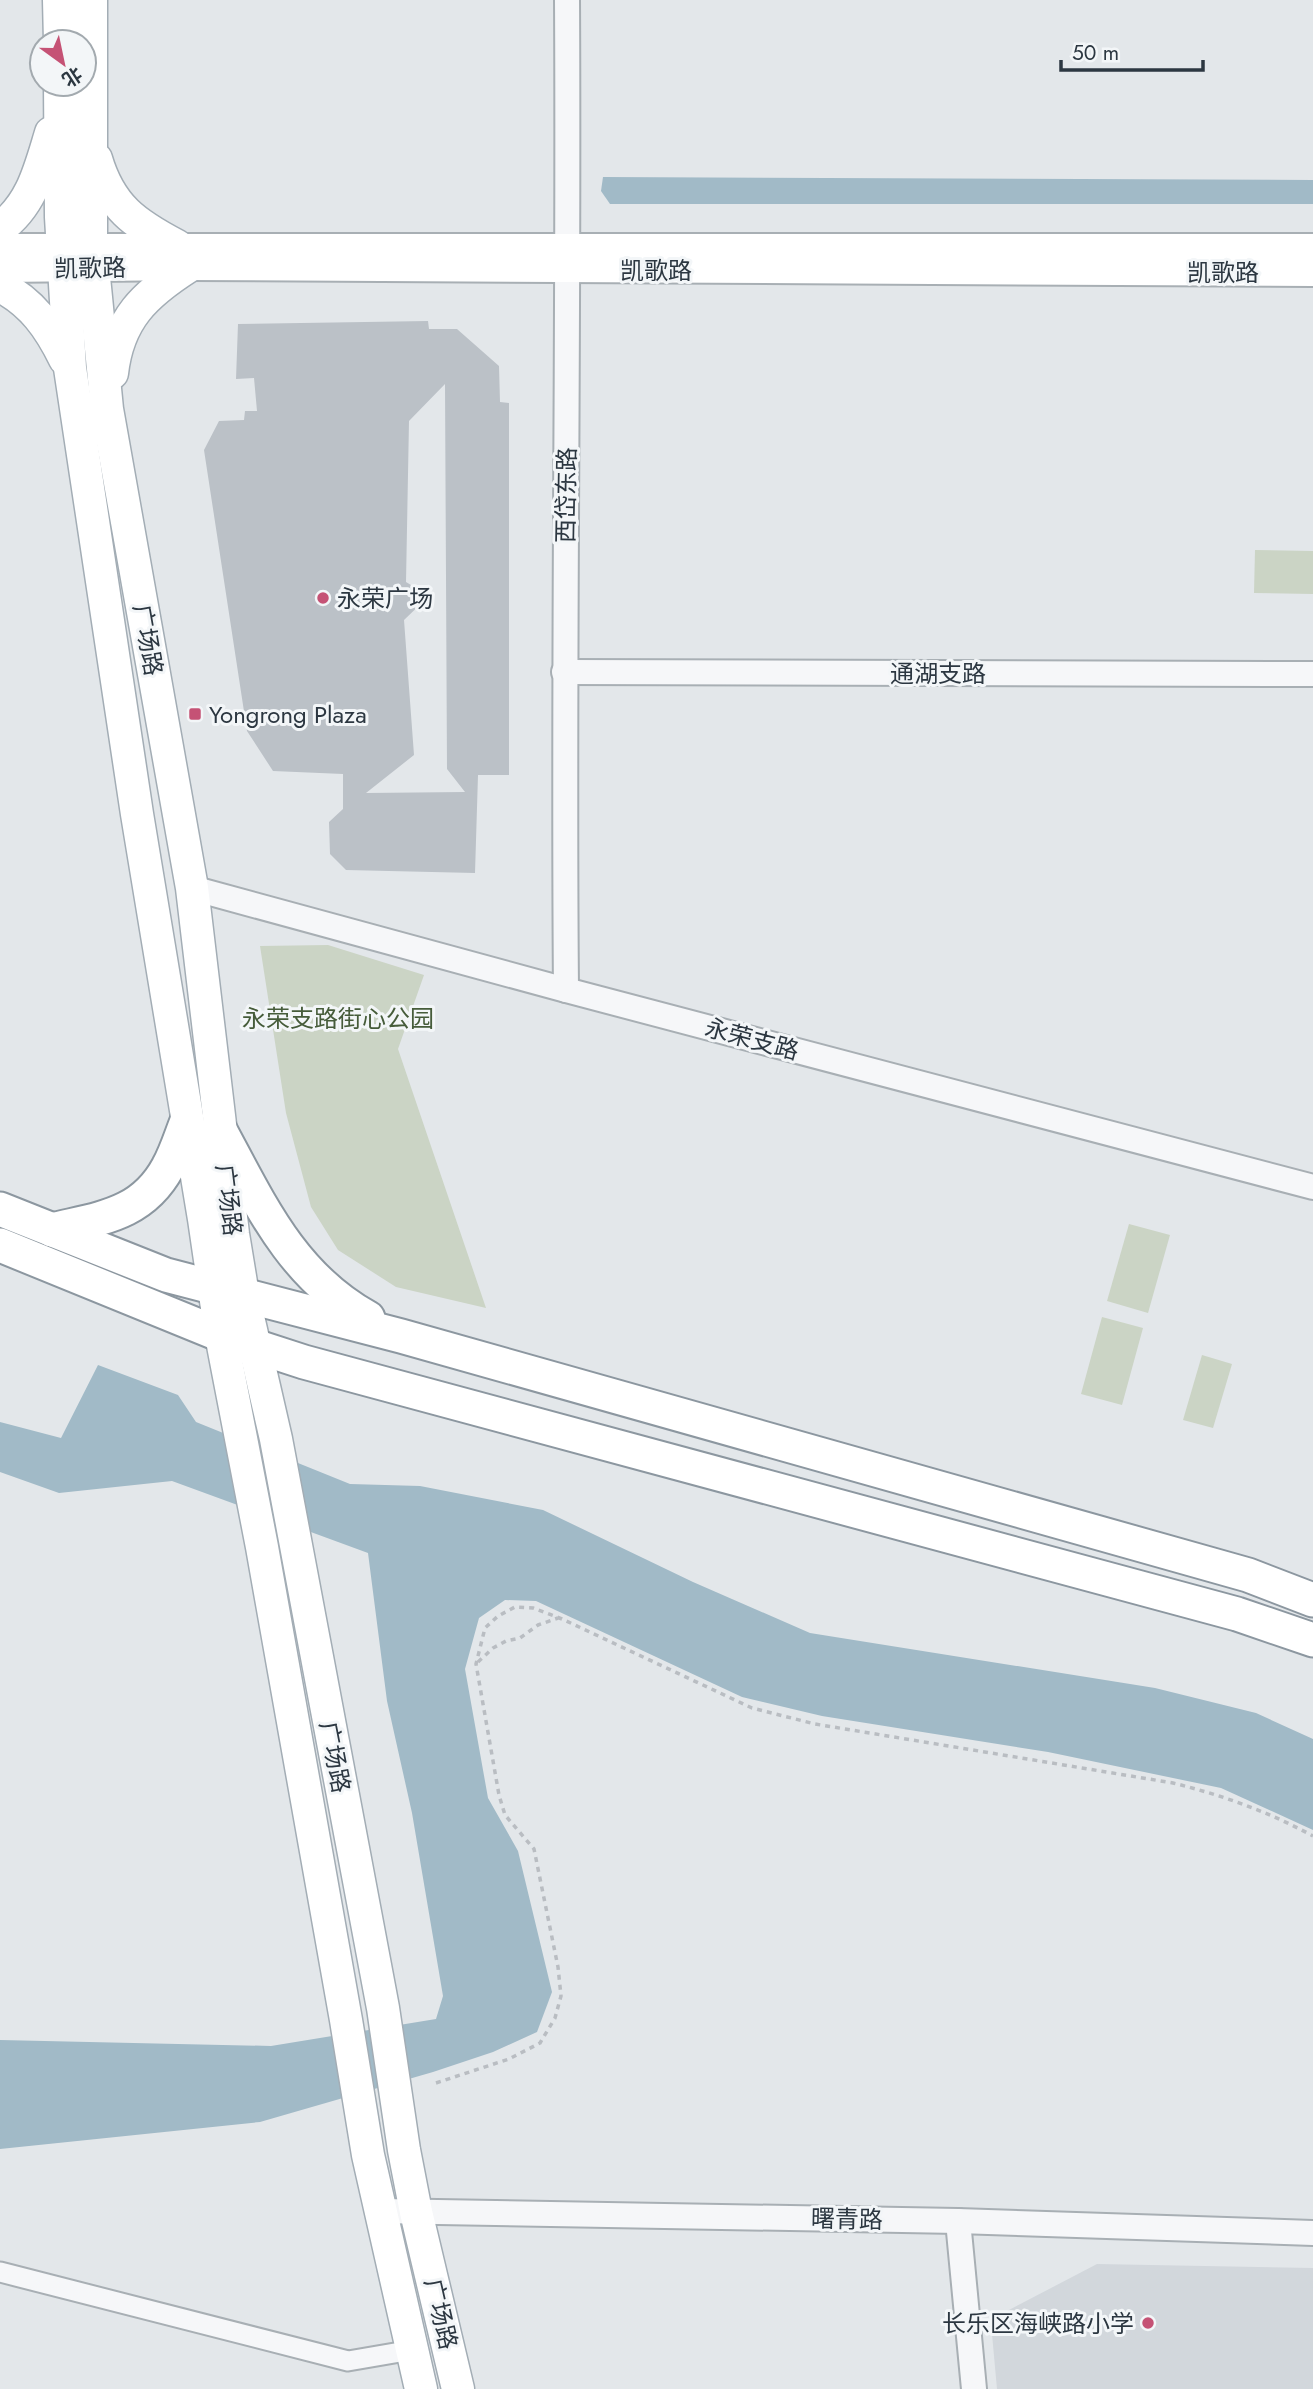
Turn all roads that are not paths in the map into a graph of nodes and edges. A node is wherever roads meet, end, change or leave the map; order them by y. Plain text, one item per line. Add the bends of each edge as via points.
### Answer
1 (59, 0) edge
2 (91, 0) edge
3 (567, 0) edge
4 (60, 28) edge
5 (59, 98) edge
6 (61, 98) edge
7 (91, 141) junction
8 (0, 228) edge
9 (0, 248) edge
10 (1313, 248) edge
11 (183, 256) junction
12 (78, 258) junction
13 (568, 259) junction
14 (0, 268) edge
15 (1313, 272) edge
16 (0, 286) edge
17 (70, 368) junction
18 (107, 409) junction
19 (564, 672) junction
20 (1313, 674) edge
21 (192, 888) junction
22 (566, 990) junction
23 (187, 1121) junction
24 (220, 1130) junction
25 (1313, 1187) edge
26 (0, 1209) edge
27 (52, 1230) junction
28 (0, 1245) edge
29 (228, 1291) junction
30 (221, 1335) junction
31 (401, 1336) junction
32 (254, 1347) junction
33 (1313, 1600) edge
34 (1313, 1640) edge
35 (380, 2211) junction
36 (416, 2212) junction
37 (958, 2221) junction
38 (1313, 2232) edge
39 (0, 2272) edge
40 (412, 2350) junction
41 (421, 2389) edge
42 (458, 2389) edge
43 (974, 2389) edge

1 - 4 main road
2 - 7 main road, 广场路
3 - 13 street, 西岱东路
5 - 8 main road via 30,195
6 - 12 main road, 广场路
7 - 11 main road via 110,195 137,224
7 - 12 main road, 广场路
9 - 12 main road, 凯歌路
10 - 13 main road, 凯歌路
11 - 12 main road, 凯歌路
11 - 13 main road, 凯歌路
11 - 18 main road via 128,320 114,354
12 - 14 main road, 凯歌路
12 - 17 main road, 广场路
12 - 18 main road, 广场路
13 - 15 main road, 凯歌路
13 - 19 street, 西岱东路
16 - 17 main road via 40,316
17 - 23 main road, 广场路
18 - 21 main road, 广场路
19 - 20 street, 通湖支路
19 - 22 street, 西岱东路
21 - 22 street, 永荣支路
21 - 24 main road, 广场路
22 - 25 street, 永荣支路
23 - 27 highway via 169,1167 151,1192 128,1210
23 - 29 main road, 广场路
24 - 29 main road, 广场路
24 - 31 highway via 289,1250 312,1277 344,1305
26 - 27 highway
27 - 29 highway via 166,1275
28 - 30 highway
29 - 30 main road, 广场路
29 - 31 highway
29 - 32 main road, 广场路
30 - 32 highway
30 - 35 main road, 广场路
31 - 33 highway via 1248,1575
32 - 34 highway via 1237,1614
32 - 36 main road, 广场路 via 276,1439 383,2008
35 - 36 street, 曙青路
35 - 40 main road, 广场路
36 - 37 street, 曙青路
36 - 42 main road, 广场路
37 - 38 street, 曙青路
37 - 43 street
39 - 40 street via 348,2361
40 - 41 main road, 广场路

